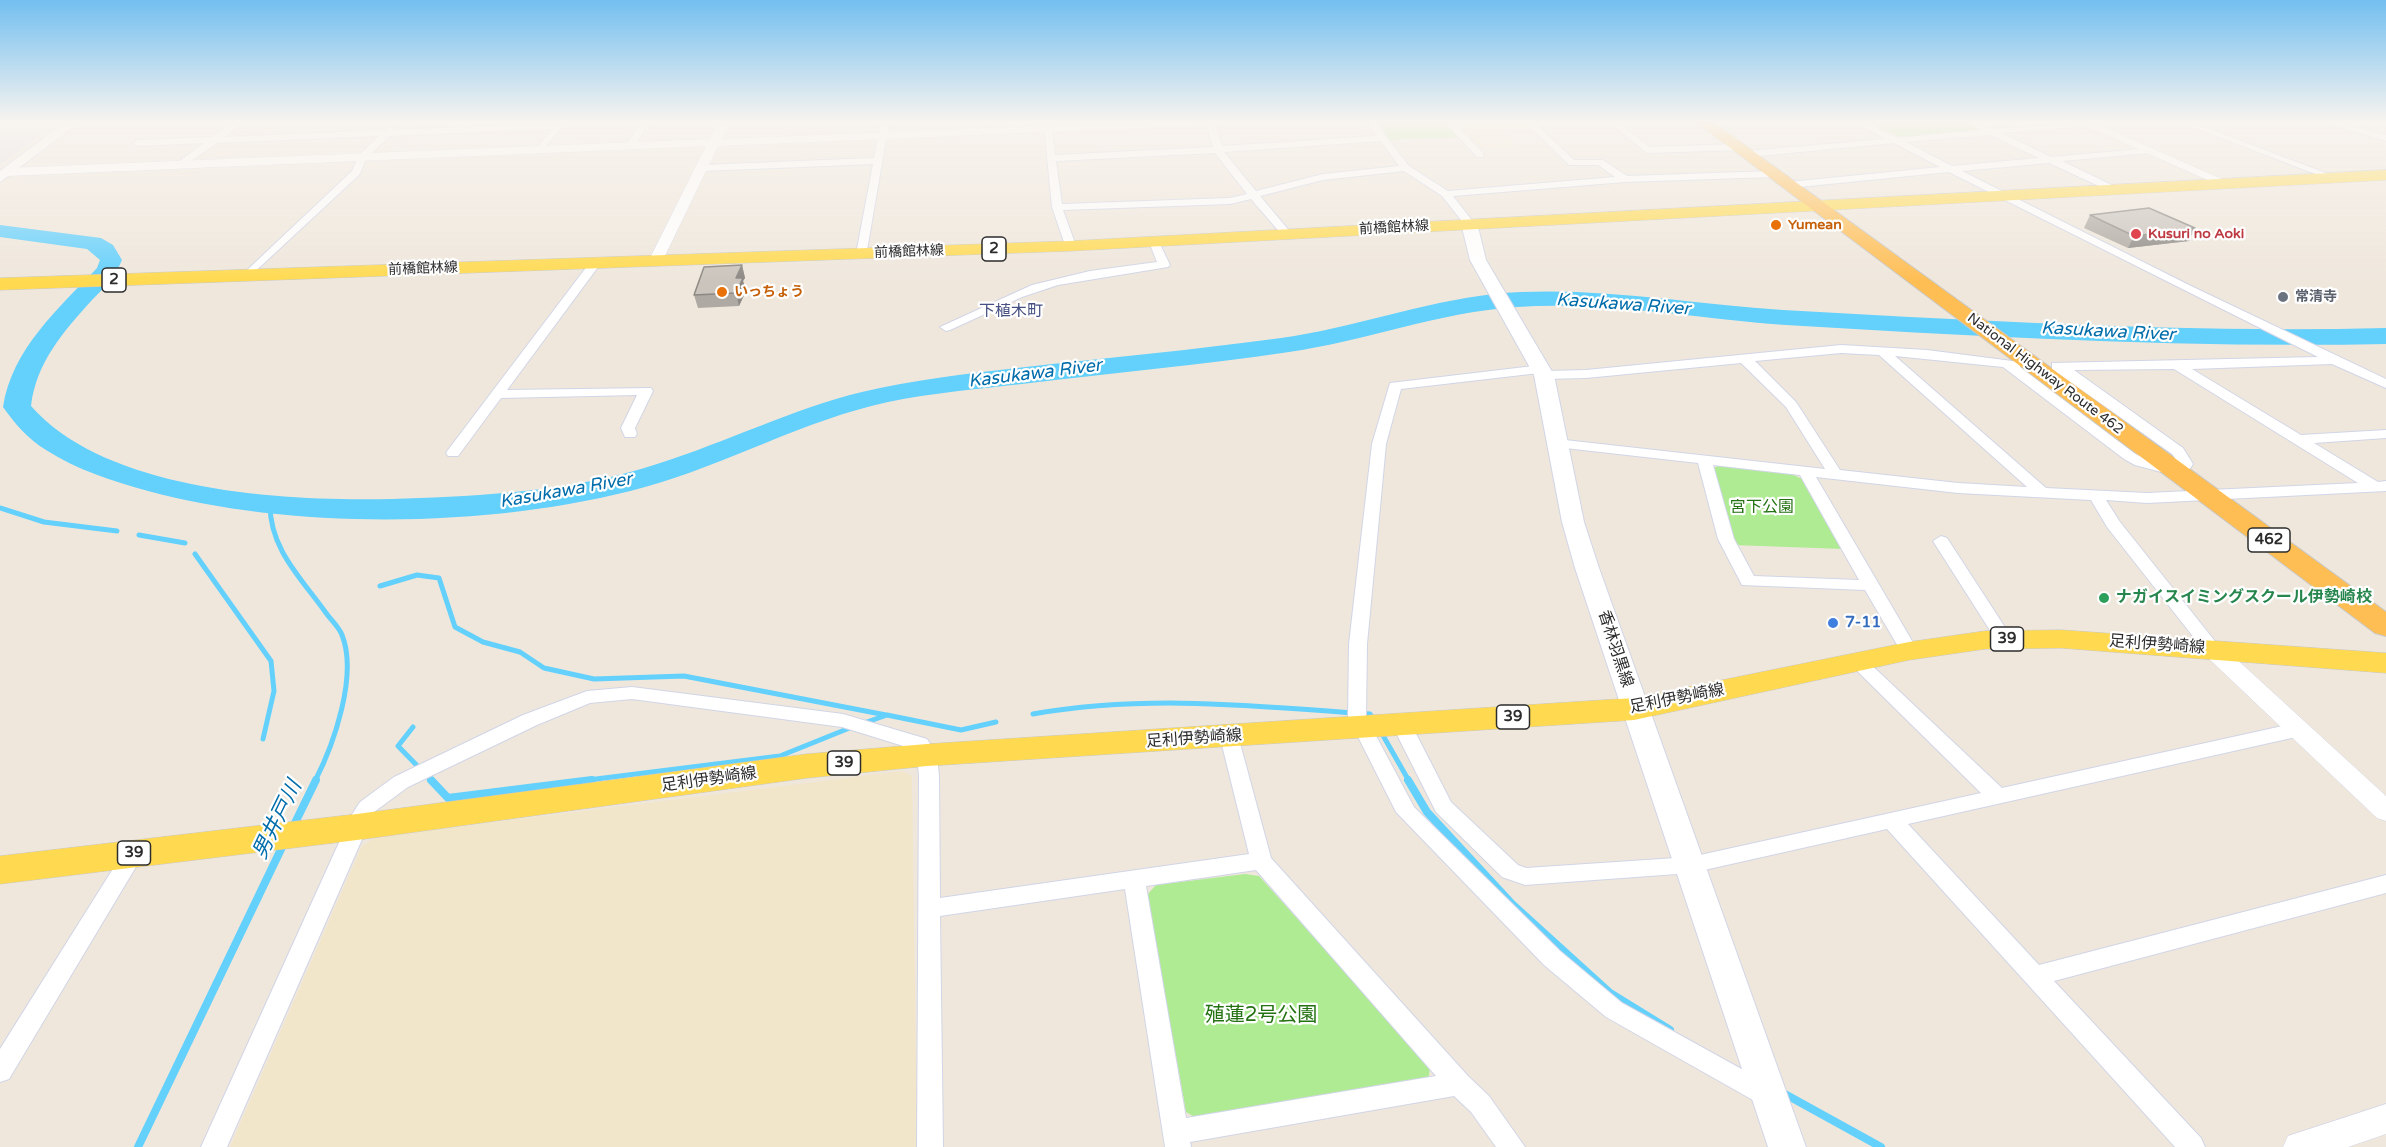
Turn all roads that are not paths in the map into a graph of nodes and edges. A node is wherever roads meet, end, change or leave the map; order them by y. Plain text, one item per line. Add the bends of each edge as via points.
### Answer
1 (353, 176) edge
2 (698, 176) edge
3 (875, 176) edge
4 (1053, 176) edge
5 (1236, 176) edge
6 (1337, 176) edge
7 (1418, 176) edge
8 (1620, 176) edge
9 (1728, 176) edge
10 (1775, 176) edge
11 (1884, 176) edge
12 (1962, 176) edge
13 (2085, 176) edge
14 (2208, 176) edge
15 (2327, 176) edge
16 (2377, 176) edge
17 (2334, 178) junction
18 (1625, 179) junction
19 (2227, 184) junction
20 (1789, 185) junction
21 (2114, 190) junction
22 (1446, 194) junction
23 (1252, 196) junction
24 (2000, 196) junction
25 (1817, 205) junction
26 (1057, 207) junction
27 (1469, 223) junction
28 (1287, 234) junction
29 (1154, 242) junction
30 (1070, 246) junction
31 (862, 254) junction
32 (656, 260) junction
33 (595, 263) junction
34 (248, 275) junction
35 (0, 284) edge
36 (946, 327) dead end
37 (1883, 352) junction
38 (1745, 358) junction
39 (2331, 358) junction
40 (2013, 360) junction
41 (2176, 365) junction
42 (1543, 372) junction
43 (2386, 384) edge
44 (498, 394) junction
45 (630, 434) dead end
46 (2386, 434) edge
47 (2297, 440) junction
48 (1556, 443) junction
49 (453, 453) dead end
50 (1704, 460) junction
51 (1805, 471) junction
52 (2180, 474) junction
53 (1836, 475) junction
54 (2383, 489) edge
55 (2042, 492) junction
56 (2095, 494) junction
57 (2206, 494) junction
58 (1941, 541) dead end
59 (1870, 585) junction
60 (2386, 626) edge
61 (2004, 639) junction
62 (2211, 649) junction
63 (1909, 651) junction
64 (1858, 663) junction
65 (2386, 663) edge
66 (1634, 709) junction
67 (1373, 722) junction
68 (2296, 730) junction
69 (1230, 737) junction
70 (927, 755) junction
71 (1997, 796) junction
72 (2386, 811) edge
73 (1891, 820) junction
74 (357, 827) junction
75 (133, 854) junction
76 (1261, 861) junction
77 (1691, 865) junction
78 (0, 870) edge
79 (1134, 879) junction
80 (2386, 884) edge
81 (929, 909) junction
82 (2034, 976) junction
83 (0, 1071) edge
84 (1460, 1084) junction
85 (1767, 1087) junction
86 (2386, 1119) edge
87 (1177, 1140) edge
88 (214, 1147) edge
89 (930, 1147) edge
90 (1512, 1147) edge
91 (1787, 1147) edge
92 (2192, 1147) edge
93 (2300, 1147) edge

1 - 34 street
2 - 32 street
3 - 31 street
4 - 26 street
5 - 23 street
6 - 23 street
7 - 22 street
8 - 18 street
9 - 18 street
10 - 20 highway, National Highway Route 462 / 462
11 - 20 street
12 - 24 street
13 - 21 street
14 - 19 street
15 - 17 street
16 - 17 main road, 2
17 - 19 main road, 2
18 - 22 street
19 - 21 main road, 2
20 - 25 highway, National Highway Route 462 / 462
21 - 24 main road, 2
22 - 27 street
23 - 26 street via 1220,202
23 - 28 street
24 - 25 main road, 2
24 - 39 street
25 - 27 main road, 前橋館林線 / 2
25 - 40 highway, National Highway Route 462 / 462 via 1952,305
26 - 30 street
27 - 28 main road, 前橋館林線 / 2
27 - 42 main road, 香林羽黒線 via 1478,259
28 - 29 main road, 前橋館林線 / 2
29 - 30 main road, 前橋館林線 / 2
29 - 36 street via 1164,265 1068,278 1015,296
30 - 31 main road, 前橋館林線 / 2
31 - 32 main road, 前橋館林線 / 2
32 - 33 main road, 前橋館林線 / 2
33 - 34 main road, 前橋館林線 / 2
33 - 44 street
34 - 35 main road, 前橋館林線 / 2
37 - 38 street via 1843,349
37 - 40 street
37 - 55 street
38 - 42 street via 1586,374
38 - 53 street via 1791,405
39 - 41 street
39 - 43 street
40 - 52 highway, National Highway Route 462 / 462
40 - 52 street via 2063,406 2129,456
41 - 47 street
41 - 52 street via 2056,366 2184,458 2186,464
42 - 48 main road, 香林羽黒線
42 - 67 street via 1395,386 1379,444 1358,644
44 - 45 street via 646,391 628,428
44 - 49 street
46 - 47 street
47 - 54 street
48 - 50 street
48 - 66 main road, 香林羽黒線 via 1574,522
50 - 51 street
50 - 59 street via 1726,539 1748,581
51 - 53 street
51 - 59 street
52 - 57 highway, National Highway Route 462 / 462
53 - 55 street
54 - 57 street
55 - 56 street
56 - 57 street via 2147,498
56 - 62 street via 2120,533
57 - 60 highway, National Highway Route 462 / 462
58 - 61 street
59 - 63 street
61 - 62 main road, 足利伊勢崎線 / 39
61 - 63 main road, 足利伊勢崎線 / 39
62 - 65 main road, 足利伊勢崎線 / 39
62 - 68 street
63 - 64 main road, 足利伊勢崎線 / 39
64 - 66 main road, 足利伊勢崎線 / 39
64 - 71 street
66 - 67 main road, 足利伊勢崎線 / 39
66 - 77 main road, 香林羽黒線
67 - 69 main road, 足利伊勢崎線 / 39
67 - 77 street via 1443,807 1510,871 1525,877
67 - 85 street via 1407,812 1552,958 1614,1010
68 - 71 street
68 - 72 street
69 - 70 main road, 足利伊勢崎線 / 39
69 - 76 street
70 - 74 main road, 足利伊勢崎線 / 39 via 807,766
70 - 74 street via 920,744 843,721 632,693 587,698 530,720 401,782 367,807
70 - 81 street
71 - 73 street
73 - 77 street
73 - 82 street
74 - 75 main road, 足利伊勢崎線 / 39
74 - 88 street
75 - 78 main road, 足利伊勢崎線 / 39
75 - 83 street
76 - 79 street
76 - 84 street
77 - 85 main road, 香林羽黒線
79 - 81 street
79 - 87 street
80 - 82 street
81 - 89 street
82 - 92 street
84 - 87 street
84 - 90 street
85 - 91 main road, 香林羽黒線
86 - 93 street

